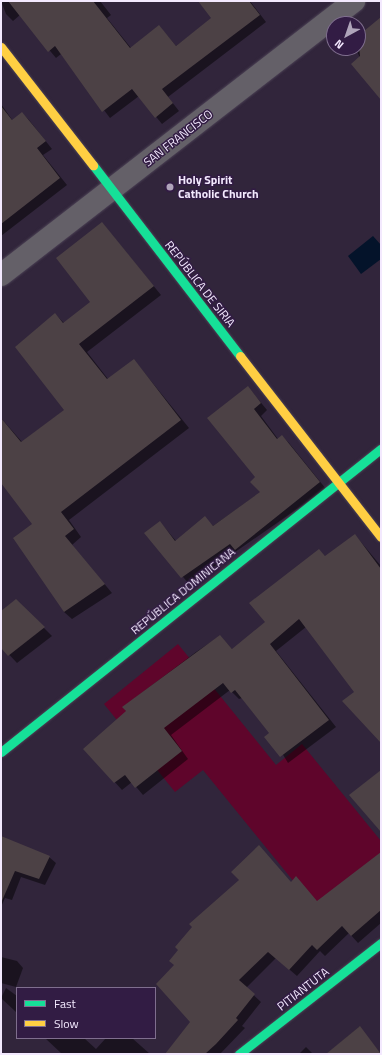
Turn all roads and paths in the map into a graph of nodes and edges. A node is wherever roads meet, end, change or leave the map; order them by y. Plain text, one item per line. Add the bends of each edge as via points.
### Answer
1 (354, 1) edge
2 (1, 47) edge
3 (111, 189) junction
4 (1, 275) edge
5 (381, 449) edge
6 (338, 482) junction
7 (381, 537) edge
8 (1, 752) edge
9 (381, 943) edge
10 (239, 1054) edge

1 - 3 street, SAN FRANCISCO
2 - 3 street, REPÚBLICA DE SIRIA
3 - 4 street, SAN FRANCISCO
3 - 6 street, REPÚBLICA DE SIRIA
5 - 6 street, REPÚBLICA DOMINICANA
6 - 7 street, REPÚBLICA DE SIRIA
6 - 8 street, REPÚBLICA DOMINICANA
9 - 10 street, PITIANTUTA

